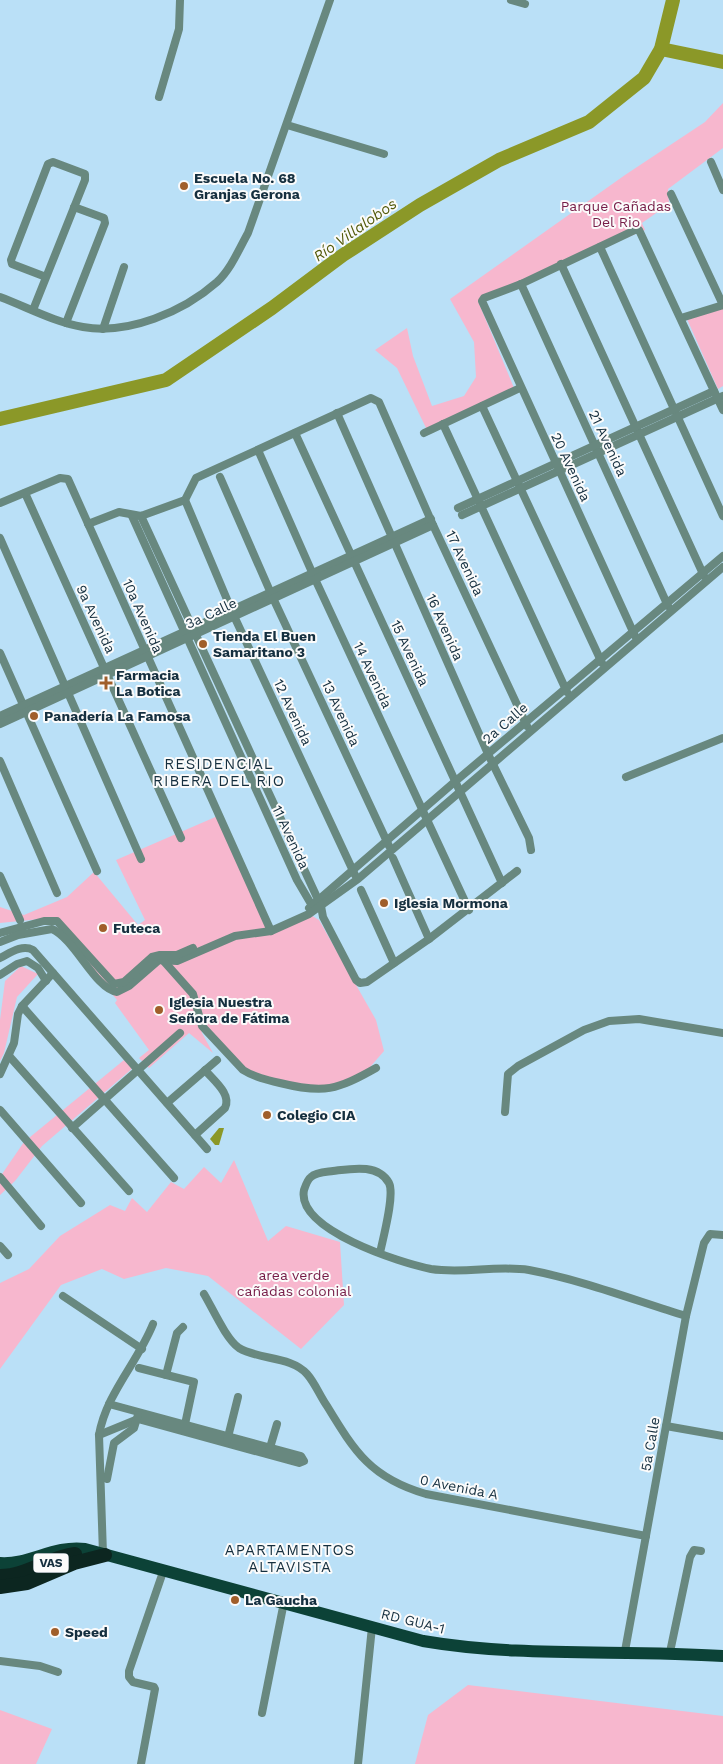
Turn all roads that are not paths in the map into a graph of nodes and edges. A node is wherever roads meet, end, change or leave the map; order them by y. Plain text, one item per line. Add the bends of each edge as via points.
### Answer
1 (180, 0) edge
2 (330, 0) edge
3 (511, 0) edge
4 (525, 4) dead end
5 (159, 97) dead end
6 (287, 126) junction
7 (384, 154) dead end
8 (711, 162) dead end
9 (723, 190) edge
10 (671, 194) dead end
11 (74, 207) junction
12 (600, 247) junction
13 (560, 264) junction
14 (124, 267) dead end
15 (46, 277) junction
16 (521, 284) junction
17 (0, 297) edge
18 (723, 305) edge
19 (34, 310) junction
20 (681, 318) junction
21 (66, 323) junction
22 (103, 329) junction
23 (520, 388) junction
24 (714, 391) junction
25 (720, 398) edge
26 (482, 406) junction
27 (674, 409) junction
28 (723, 410) edge
29 (337, 414) junction
30 (678, 417) junction
31 (443, 424) junction
32 (636, 427) junction
33 (296, 433) junction
34 (424, 433) dead end
35 (639, 435) junction
36 (597, 449) junction
37 (258, 450) junction
38 (557, 468) junction
39 (220, 477) dead end
40 (519, 485) junction
41 (25, 493) junction
42 (185, 500) junction
43 (0, 503) edge
44 (479, 503) junction
45 (460, 512) dead end
46 (132, 516) junction
47 (141, 516) junction
48 (723, 516) edge
49 (432, 522) junction
50 (88, 524) junction
51 (0, 538) edge
52 (393, 540) junction
53 (723, 556) edge
54 (352, 558) junction
55 (723, 567) edge
56 (703, 572) junction
57 (314, 576) junction
58 (707, 581) junction
59 (272, 595) junction
60 (666, 602) junction
61 (671, 612) junction
62 (233, 613) junction
63 (193, 631) junction
64 (633, 633) junction
65 (185, 635) junction
66 (637, 640) junction
67 (0, 653) edge
68 (146, 653) junction
69 (600, 660) junction
70 (604, 669) junction
71 (107, 671) junction
72 (565, 688) junction
73 (67, 689) junction
74 (570, 698) junction
75 (26, 708) junction
76 (0, 716) edge
77 (525, 722) junction
78 (0, 724) edge
79 (530, 732) junction
80 (723, 738) edge
81 (488, 754) junction
82 (0, 761) edge
83 (494, 764) junction
84 (626, 777) dead end
85 (455, 782) junction
86 (460, 791) junction
87 (422, 809) junction
88 (428, 819) junction
89 (181, 838) dead end
90 (387, 842) junction
91 (391, 850) junction
92 (531, 850) dead end
93 (141, 858) dead end
94 (393, 858) dead end
95 (97, 871) dead end
96 (353, 871) junction
97 (517, 871) dead end
98 (0, 876) edge
99 (358, 879) junction
100 (502, 883) junction
101 (361, 890) dead end
102 (57, 893) dead end
103 (313, 908) junction
104 (469, 910) junction
105 (20, 920) dead end
106 (270, 928) junction
107 (0, 933) edge
108 (429, 940) junction
109 (0, 942) edge
110 (161, 957) junction
111 (0, 958) edge
112 (394, 963) junction
113 (53, 973) junction
114 (0, 975) edge
115 (46, 981) junction
116 (114, 988) junction
117 (22, 1006) junction
118 (723, 1032) edge
119 (180, 1033) dead end
120 (10, 1057) junction
121 (217, 1060) dead end
122 (376, 1068) dead end
123 (137, 1069) junction
124 (204, 1070) junction
125 (0, 1074) edge
126 (104, 1099) junction
127 (167, 1102) junction
128 (0, 1110) edge
129 (505, 1112) dead end
130 (72, 1128) junction
131 (195, 1135) junction
132 (208, 1149) dead end
133 (0, 1177) edge
134 (174, 1178) dead end
135 (129, 1191) dead end
136 (81, 1203) dead end
137 (41, 1226) dead end
138 (723, 1235) edge
139 (0, 1246) edge
140 (380, 1253) junction
141 (8, 1255) dead end
142 (204, 1294) dead end
143 (63, 1296) dead end
144 (686, 1316) junction
145 (152, 1324) dead end
146 (183, 1327) dead end
147 (142, 1349) junction
148 (139, 1368) dead end
149 (166, 1375) junction
150 (238, 1397) dead end
151 (108, 1404) junction
152 (138, 1416) junction
153 (277, 1424) dead end
154 (666, 1426) junction
155 (184, 1428) junction
156 (99, 1435) junction
157 (723, 1436) edge
158 (228, 1440) junction
159 (107, 1479) dead end
160 (646, 1536) junction
161 (701, 1551) dead end
162 (102, 1554) junction
163 (0, 1563) edge
164 (164, 1569) junction
165 (0, 1576) edge
166 (0, 1580) edge
167 (0, 1587) edge
168 (284, 1602) junction
169 (372, 1627) junction
170 (625, 1651) junction
171 (670, 1652) junction
172 (723, 1656) edge
173 (0, 1661) edge
174 (58, 1672) dead end
175 (262, 1713) dead end
176 (141, 1764) edge
177 (358, 1764) edge

1 - 5 street via 179,29
2 - 6 street
3 - 4 street
6 - 7 street
6 - 22 street via 248,234 218,281 174,311 132,326
8 - 9 street
10 - 18 street
11 - 15 street
11 - 15 street via 85,180 84,174 50,162 11,260 12,264
11 - 21 street via 104,218 105,223
12 - 13 street
12 - 20 street via 635,230 642,233
12 - 27 street
13 - 16 street
13 - 32 street
14 - 22 street
15 - 19 street
16 - 23 street, 20 Avenida via 484,298 482,304
16 - 36 street, 21 Avenida
17 - 19 street
18 - 20 street
19 - 21 street
20 - 24 street
21 - 22 street
23 - 26 street
23 - 38 street, 20 Avenida
24 - 25 street
24 - 27 street
25 - 28 street
25 - 30 street
26 - 31 street
26 - 40 street
27 - 30 street
27 - 32 street
29 - 33 street
29 - 49 street, 17 Avenida via 371,398 379,402
29 - 52 street, 16 Avenida
30 - 35 street
30 - 48 street
31 - 34 street
31 - 44 street
32 - 35 street
32 - 36 street
33 - 37 street
33 - 54 street, 15 Avenida
35 - 36 street
35 - 56 street
36 - 38 street
36 - 60 street, 21 Avenida
37 - 42 street via 196,478
37 - 57 street, 14 Avenida
38 - 40 street
38 - 64 street, 20 Avenida
39 - 59 street, 13 Avenida
40 - 44 street
40 - 69 street
41 - 43 street
41 - 50 street, 10a Avenida via 65,477
41 - 71 street, 9a Avenida
42 - 47 street
42 - 62 street, 12 Avenida
44 - 45 street
44 - 72 street
46 - 47 street
46 - 50 street via 120,512
46 - 65 street, 11 Avenida
47 - 63 street, 11 Avenida
49 - 52 street, 3a Calle
49 - 77 street, 17 Avenida
50 - 68 street, 10a Avenida
51 - 73 street
52 - 54 street, 3a Calle
52 - 81 street, 16 Avenida
53 - 56 street, 2a Calle
54 - 57 street, 3a Calle
54 - 85 street, 15 Avenida
55 - 58 street, 2a Calle
56 - 58 street
56 - 60 street, 2a Calle
57 - 59 street, 3a Calle
57 - 87 street, 14 Avenida
58 - 61 street, 2a Calle
59 - 62 street, 3a Calle
59 - 90 street, 13 Avenida
60 - 61 street, 21 Avenida
60 - 64 street, 2a Calle
61 - 66 street, 2a Calle
62 - 63 street, 3a Calle
62 - 96 street, 12 Avenida
63 - 65 street, 3a Calle
63 - 103 street, 11 Avenida
64 - 66 street, 20 Avenida
64 - 69 street, 2a Calle
65 - 68 street, 3a Calle
65 - 103 street, 11 Avenida via 297,880
66 - 70 street, 2a Calle
67 - 75 street
68 - 71 street, 3a Calle
68 - 106 street, 10a Avenida
69 - 70 street
69 - 72 street, 2a Calle
70 - 74 street, 2a Calle
71 - 73 street, 3a Calle
71 - 89 street, 9a Avenida
72 - 74 street
72 - 77 street, 2a Calle
73 - 75 street, 3a Calle
73 - 93 street
74 - 79 street, 2a Calle
75 - 76 street, 3a Calle
75 - 78 street, 3a Calle
75 - 95 street
77 - 79 street, 17 Avenida
77 - 81 street, 2a Calle
79 - 83 street, 2a Calle
80 - 84 street
81 - 83 street, 16 Avenida
81 - 85 street, 2a Calle
82 - 102 street
83 - 86 street, 2a Calle
83 - 92 street, 16 Avenida via 529,838
85 - 86 street, 15 Avenida
85 - 87 street, 2a Calle
86 - 88 street, 2a Calle
86 - 100 street, 15 Avenida
87 - 88 street, 14 Avenida
87 - 90 street, 2a Calle
88 - 91 street, 2a Calle
88 - 104 street, 14 Avenida
90 - 91 street, 13 Avenida
90 - 96 street, 2a Calle
91 - 99 street, 2a Calle
94 - 108 street
96 - 99 street, 12 Avenida
96 - 103 street, 2a Calle
97 - 100 street
98 - 105 street
99 - 103 street, 2a Calle
100 - 104 street
101 - 112 street
103 - 106 street
103 - 112 street, 11 Avenida via 323,917 360,983 367,982
104 - 108 street
106 - 110 street via 233,932 177,955
107 - 116 street via 44,921 56,921
108 - 112 street
109 - 116 street via 52,929 59,932 103,984
110 - 116 street via 124,989
110 - 122 street via 193,994 202,1026 250,1075 321,1090 346,1085
111 - 113 street via 30,948
113 - 115 street
113 - 123 street
114 - 115 street via 17,964 28,962 38,968
115 - 117 street
117 - 120 street
117 - 126 street
118 - 129 street via 639,1019 609,1021 584,1030 508,1074
119 - 123 street
120 - 125 street
120 - 130 street
121 - 124 street
123 - 126 street
123 - 127 street
124 - 127 street
124 - 131 street via 228,1102
126 - 130 street
126 - 134 street
127 - 131 street
128 - 136 street
130 - 135 street
131 - 132 street
133 - 137 street
138 - 144 street, 5a Calle via 710,1234 704,1243
139 - 141 street
140 - 140 street via 391,1196 389,1183 383,1176 361,1168 318,1173 311,1177 304,1189 304,1199 317,1220
140 - 144 street via 432,1269 528,1270
142 - 160 street, 0 Avenida A via 239,1348 306,1373 351,1446 370,1465 401,1487
143 - 147 street
144 - 154 street, 5a Calle
145 - 147 street
146 - 149 street via 177,1333
147 - 151 street
148 - 149 street
149 - 155 street via 195,1384
150 - 158 street
151 - 152 street
151 - 156 street
152 - 155 street
152 - 156 street
152 - 159 street via 133,1429 114,1443
153 - 158 street via 269,1451
154 - 157 street
154 - 160 street, 5a Calle
155 - 158 street
156 - 162 street
160 - 170 street, 5a Calle
161 - 171 street via 694,1550 690,1557
162 - 163 main road, RD GUA-1 via 70,1547
162 - 164 main road, RD GUA-1
162 - 165 highway, VAS via 72,1555 20,1573
162 - 166 highway, VAS via 56,1561 21,1576
162 - 167 highway via 27,1583
164 - 168 main road, RD GUA-1
164 - 176 street via 129,1671 133,1682 155,1689
168 - 169 main road, RD GUA-1
168 - 175 street
169 - 170 main road, RD GUA-1 via 423,1641 468,1648
169 - 177 street
170 - 171 main road, RD GUA-1
171 - 172 main road, RD GUA-1
173 - 174 street via 40,1666

